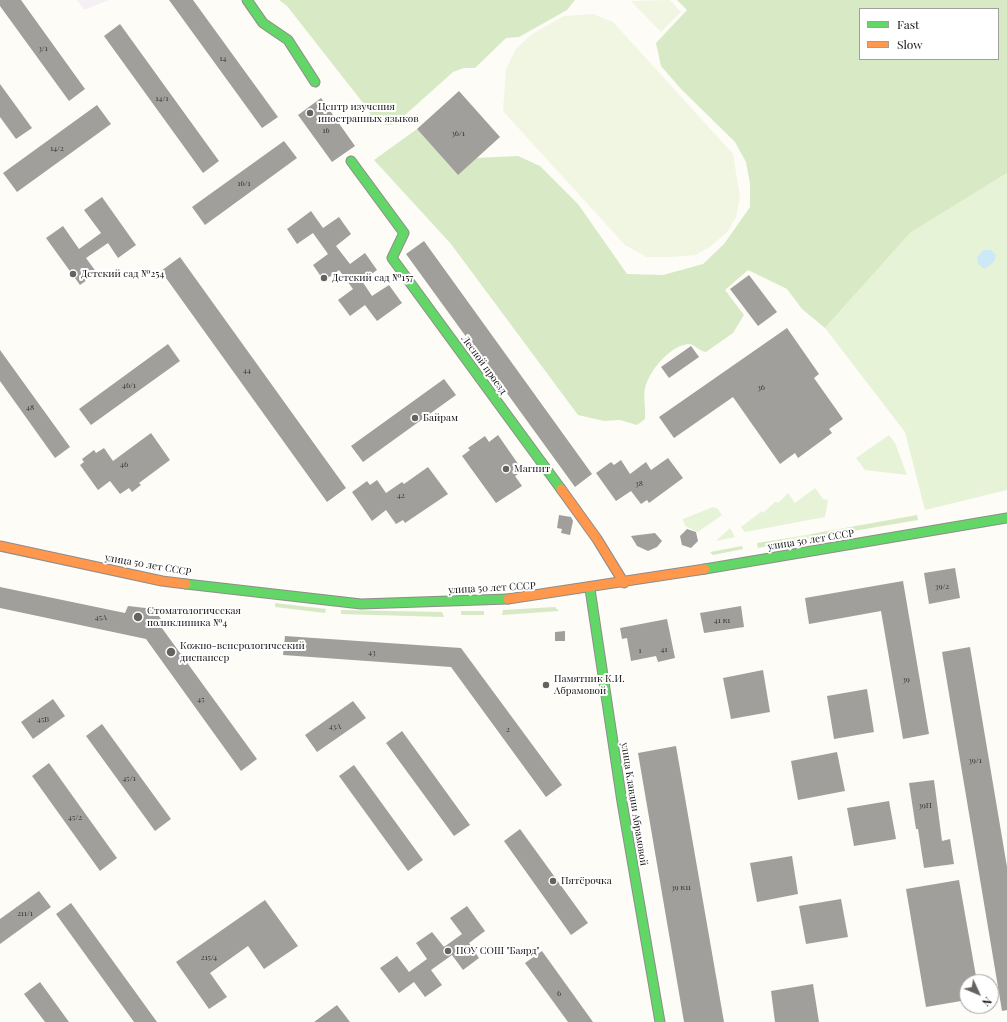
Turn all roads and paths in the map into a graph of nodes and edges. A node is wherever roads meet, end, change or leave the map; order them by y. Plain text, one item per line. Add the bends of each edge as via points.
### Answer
1 (248, 0) edge
2 (315, 82) dead end
3 (351, 161) dead end
4 (1007, 518) edge
5 (0, 546) edge
6 (624, 584) junction
7 (590, 589) junction
8 (660, 1022) edge

1 - 2 street via 263,23 288,40
3 - 6 street, Лесной проезд via 404,233 392,258 597,538
4 - 6 street, улица 50 лет СССР
5 - 7 street, улица 50 лет СССР via 162,581 362,604 504,600
6 - 7 street, улица 50 лет СССР
7 - 8 street, улица Клавдии Абрамовой via 622,802

